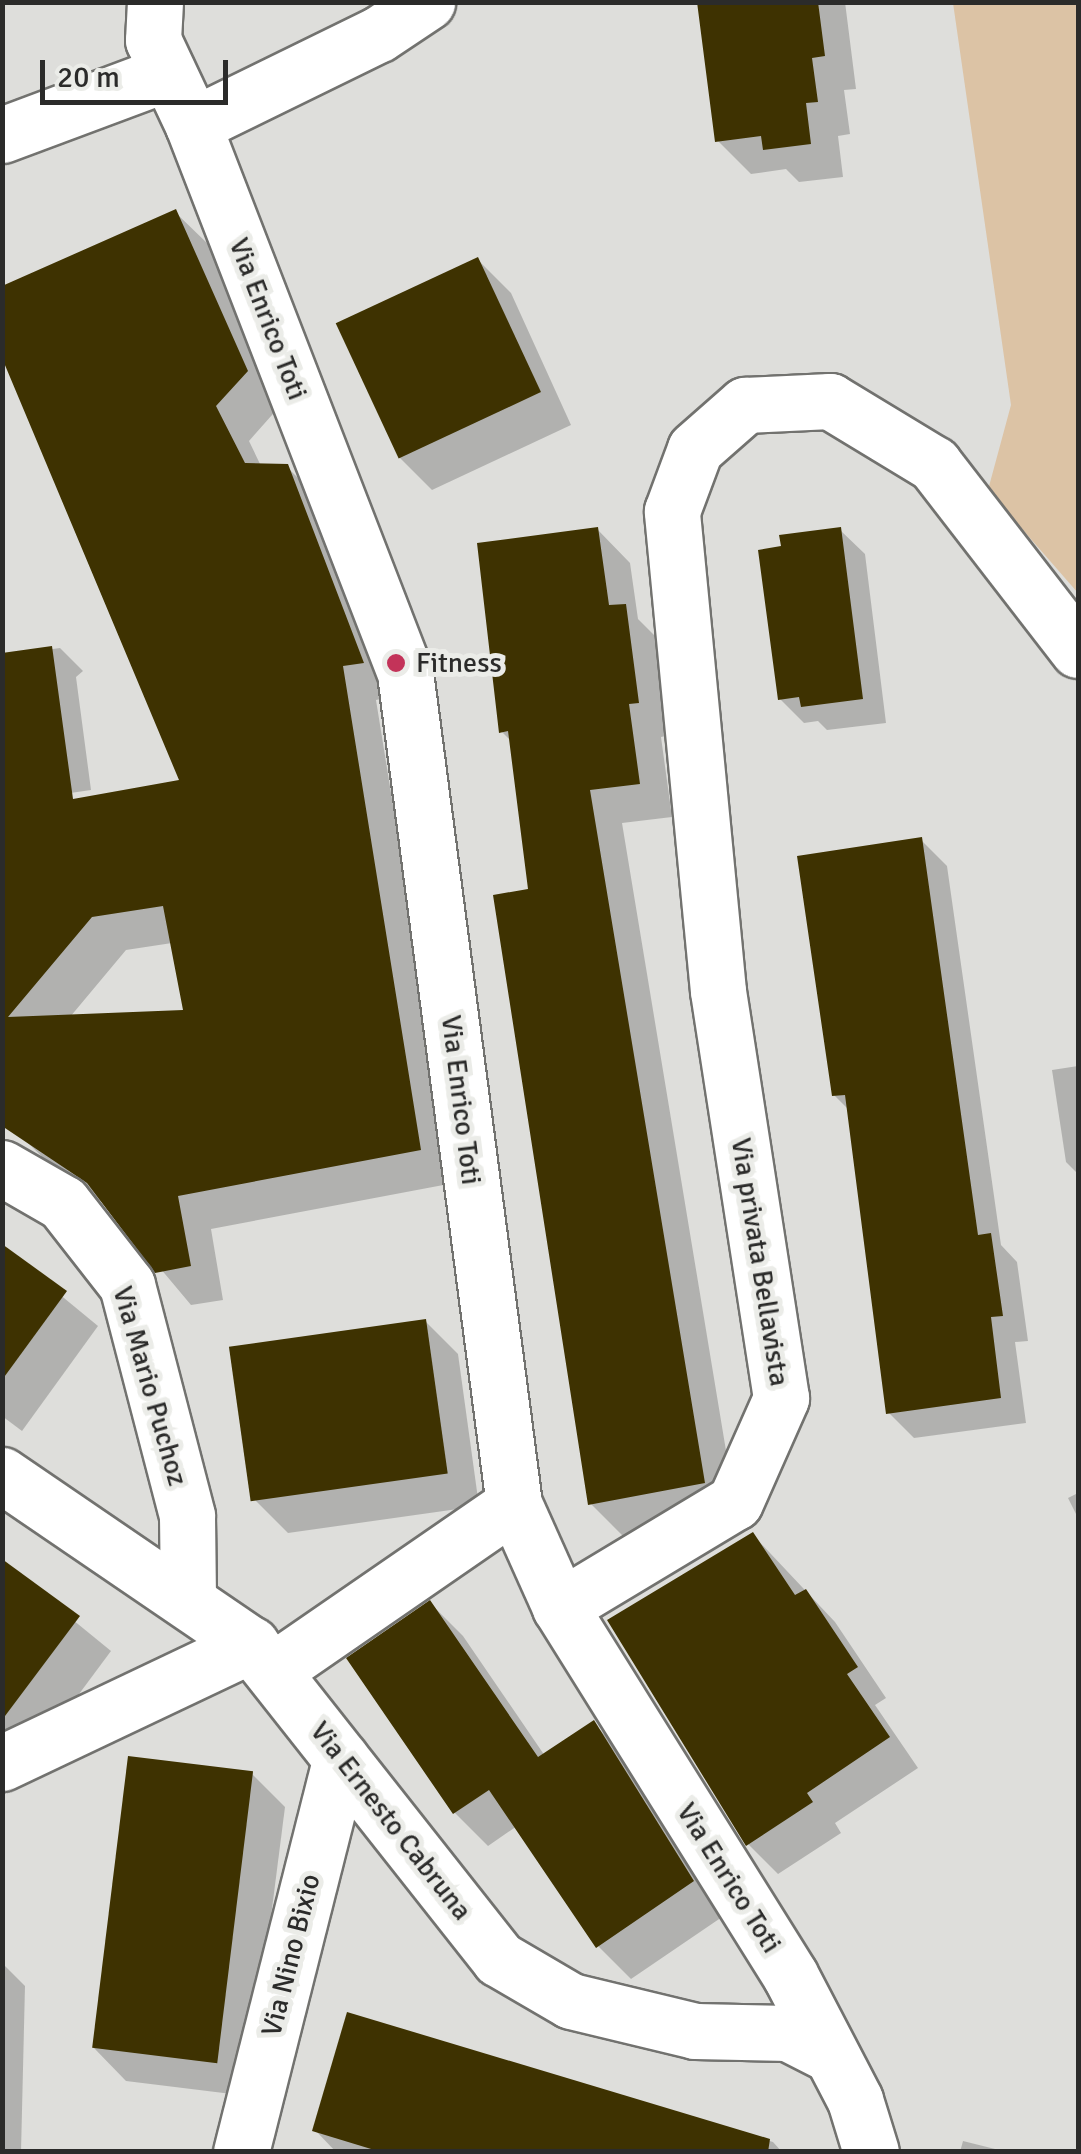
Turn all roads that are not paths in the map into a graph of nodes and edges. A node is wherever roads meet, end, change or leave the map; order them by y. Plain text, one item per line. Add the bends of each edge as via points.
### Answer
1 (155, 2) edge
2 (427, 2) edge
3 (168, 73) junction
4 (193, 125) junction
5 (2, 135) edge
6 (1078, 650) edge
7 (2, 1168) edge
8 (2, 1476) edge
9 (514, 1504) junction
10 (188, 1597) junction
11 (560, 1607) junction
12 (263, 1657) junction
13 (341, 1758) junction
14 (2, 1764) edge
15 (831, 2055) junction
16 (241, 2152) edge
17 (870, 2152) edge

1 - 3 street, Via Enrico Toti via 152,40
2 - 4 street via 378,34
3 - 4 street, Via Enrico Toti
3 - 5 street
4 - 9 street, Via Enrico Toti via 405,672
6 - 11 street, Via privata Bellavista via 934,464 830,401 745,405 695,449 672,511 718,991 781,1398 734,1502
7 - 10 street, Via Mario Puchoz via 63,1202 127,1286 187,1516
8 - 10 street, Via Ernesto Cabruna
9 - 11 street, Via Enrico Toti
9 - 12 street
10 - 12 street, Via Ernesto Cabruna
11 - 15 street, Via Enrico Toti via 790,1975
12 - 13 street, Via Ernesto Cabruna
12 - 14 street
13 - 15 street, Via Ernesto Cabruna via 499,1960 571,2001 695,2031 788,2034
13 - 16 street, Via Nino Bixio
15 - 17 street, Via Enrico Toti via 855,2100

